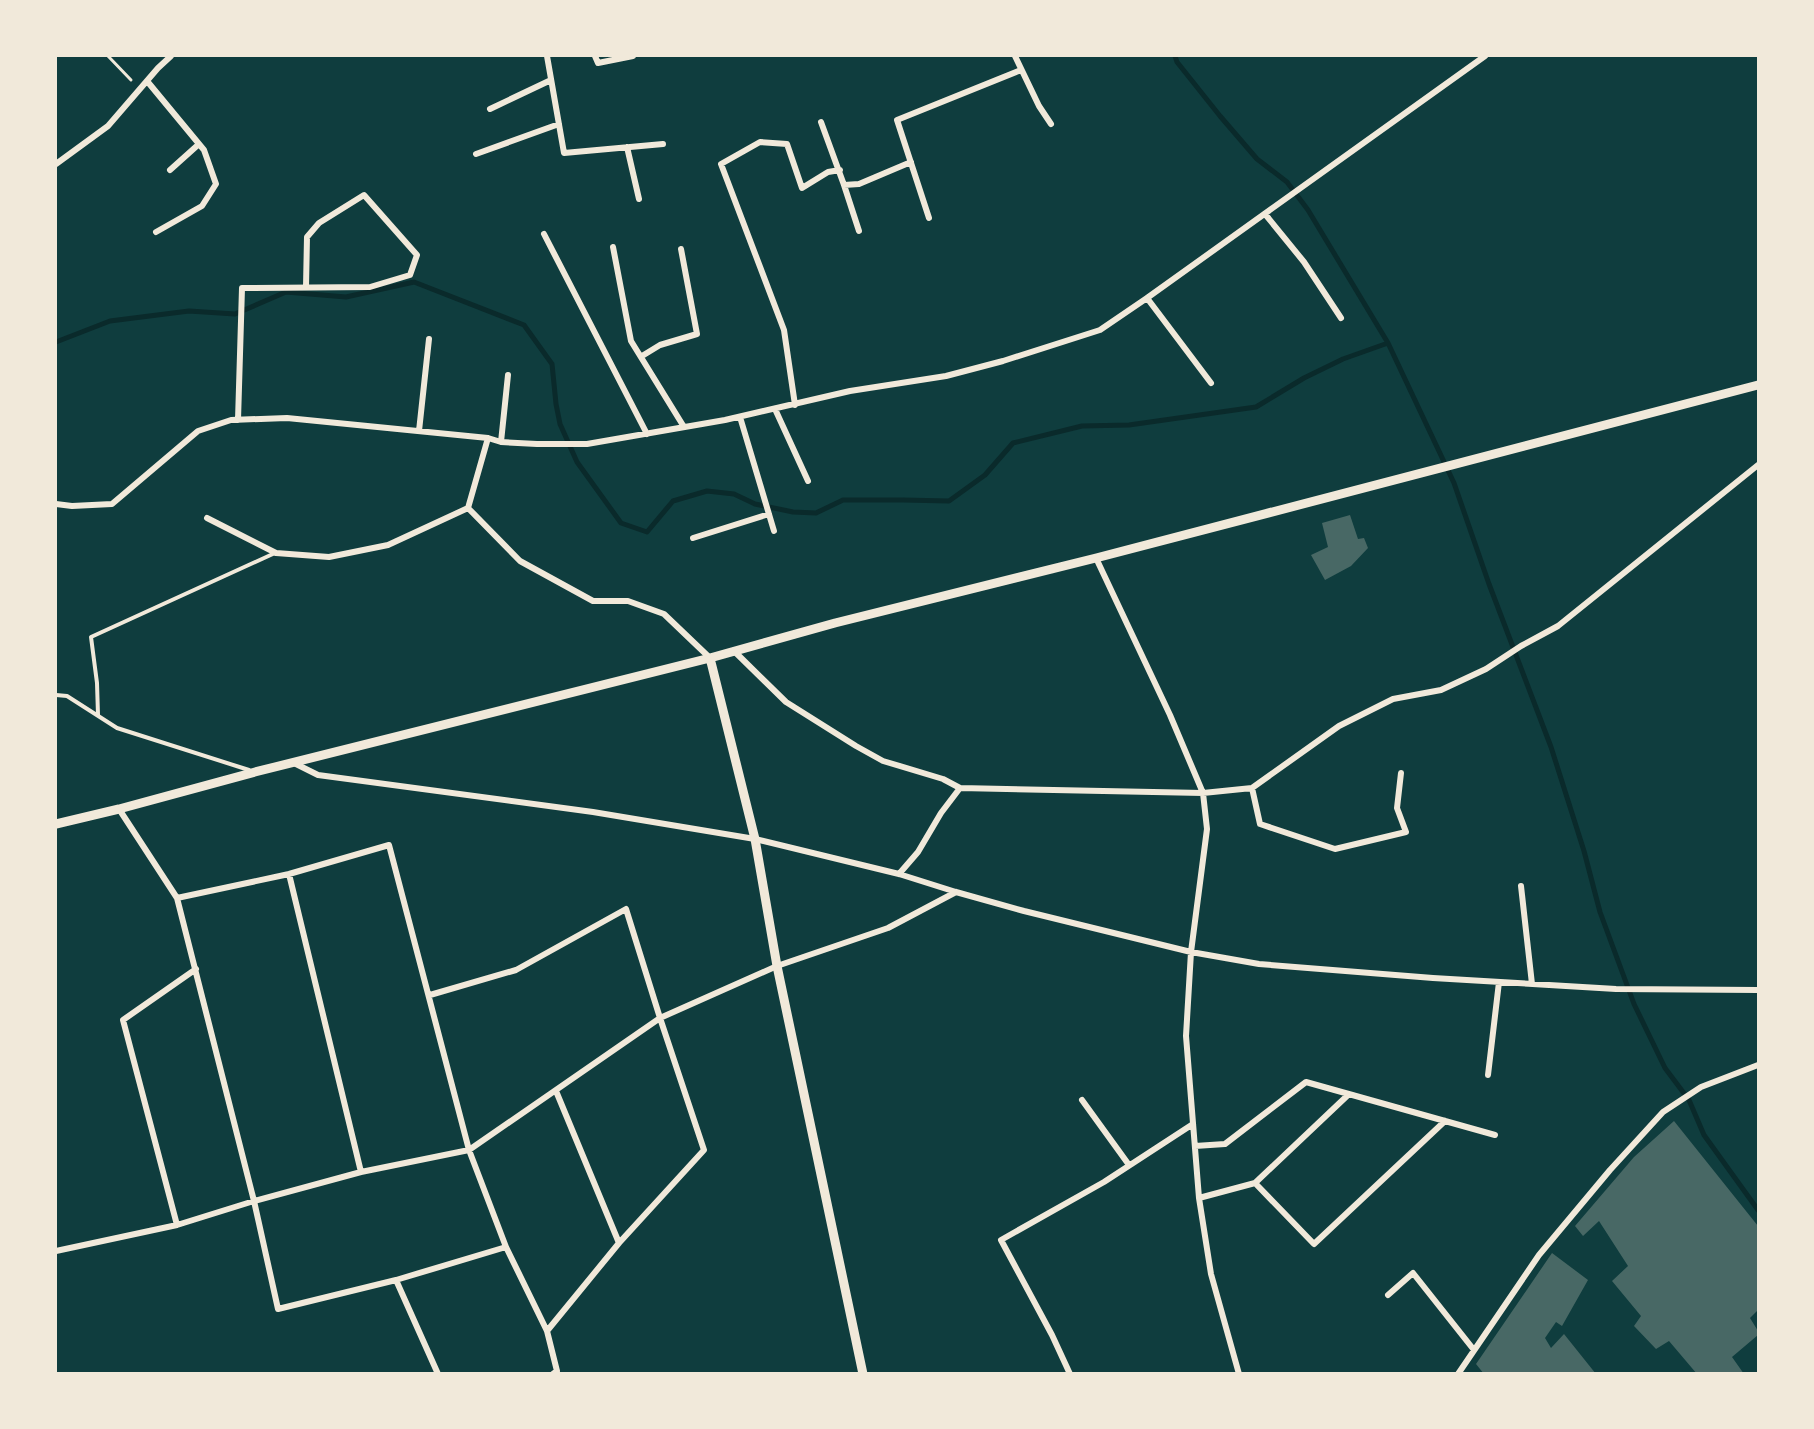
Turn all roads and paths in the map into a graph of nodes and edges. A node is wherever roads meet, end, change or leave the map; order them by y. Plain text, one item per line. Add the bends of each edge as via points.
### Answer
1 (108, 56) edge
2 (171, 56) edge
3 (547, 56) edge
4 (595, 56) edge
5 (633, 56) edge
6 (1015, 56) edge
7 (1485, 56) edge
8 (1021, 70) junction
9 (551, 80) junction
10 (147, 81) junction
11 (140, 89) junction
12 (490, 109) dead end
13 (821, 122) dead end
14 (559, 124) junction
15 (1052, 124) dead end
16 (199, 144) junction
17 (663, 144) dead end
18 (627, 147) junction
19 (476, 154) dead end
20 (910, 162) junction
21 (56, 164) edge
22 (170, 170) dead end
23 (840, 170) junction
24 (844, 185) junction
25 (639, 199) dead end
26 (1265, 214) junction
27 (929, 218) dead end
28 (859, 231) dead end
29 (156, 232) dead end
30 (544, 234) dead end
31 (613, 247) dead end
32 (681, 249) dead end
33 (306, 287) junction
34 (1147, 298) junction
35 (1341, 318) dead end
36 (429, 339) dead end
37 (642, 356) junction
38 (508, 375) dead end
39 (1211, 383) dead end
40 (1758, 385) edge
41 (795, 405) junction
42 (775, 409) junction
43 (740, 417) junction
44 (238, 420) junction
45 (684, 427) junction
46 (419, 431) junction
47 (647, 434) junction
48 (488, 438) junction
49 (501, 442) junction
50 (1758, 465) edge
51 (808, 481) dead end
52 (56, 504) edge
53 (468, 508) junction
54 (769, 514) junction
55 (207, 518) dead end
56 (774, 531) dead end
57 (693, 538) dead end
58 (276, 553) junction
59 (1096, 558) junction
60 (733, 651) junction
61 (710, 658) junction
62 (56, 696) edge
63 (98, 716) junction
64 (294, 763) junction
65 (255, 772) junction
66 (1401, 773) dead end
67 (960, 788) junction
68 (1252, 788) junction
69 (1203, 793) junction
70 (119, 809) junction
71 (56, 824) edge
72 (755, 839) junction
73 (289, 874) junction
74 (899, 874) junction
75 (1521, 886) dead end
76 (956, 892) junction
77 (177, 898) junction
78 (1191, 952) junction
79 (777, 966) junction
80 (196, 969) junction
81 (1498, 982) junction
82 (1532, 984) junction
83 (1758, 990) edge
84 (430, 995) junction
85 (660, 1018) junction
86 (1758, 1065) edge
87 (1488, 1076) dead end
88 (556, 1091) junction
89 (1348, 1095) junction
90 (1082, 1100) dead end
91 (1444, 1121) junction
92 (1193, 1124) junction
93 (1495, 1135) dead end
94 (1195, 1146) junction
95 (469, 1150) junction
96 (1129, 1166) junction
97 (362, 1172) junction
98 (1255, 1183) junction
99 (1199, 1198) junction
100 (254, 1201) junction
101 (177, 1225) junction
102 (619, 1243) junction
103 (506, 1247) junction
104 (56, 1251) edge
105 (396, 1280) junction
106 (1388, 1295) dead end
107 (547, 1331) junction
108 (1474, 1350) junction
109 (438, 1374) edge
110 (553, 1374) edge
111 (863, 1374) edge
112 (1070, 1374) edge
113 (1239, 1374) edge
114 (1458, 1374) edge

1 - 11 path
2 - 10 street
3 - 9 street
4 - 5 street via 598,63
6 - 8 street
7 - 26 street
8 - 15 street
8 - 20 street via 897,120
9 - 12 street
9 - 14 street
10 - 11 street
10 - 16 street
11 - 21 street via 108,126
13 - 23 street
14 - 18 street via 564,153
14 - 19 street
16 - 22 street
16 - 29 street via 216,184 202,206
17 - 18 street
18 - 25 street
20 - 24 street via 859,184
20 - 27 street
23 - 24 street
23 - 41 street via 828,172 802,188 787,144 760,142 721,164 784,330
24 - 28 street
26 - 34 street
26 - 35 street via 1304,262
30 - 47 street
31 - 37 street via 631,340
32 - 37 street via 697,334 660,345
33 - 33 street via 370,287 410,275 417,255 364,195 319,223 307,237
33 - 44 street via 242,288
34 - 39 street
34 - 41 street via 1100,330 1003,361
36 - 46 street
37 - 45 street
38 - 49 street
40 - 59 street
41 - 42 street
42 - 43 street
42 - 51 street
43 - 45 street
43 - 54 street
44 - 46 street via 287,418
44 - 52 street via 198,430 112,504
45 - 47 street
46 - 48 street
47 - 49 street via 587,444
48 - 49 street
48 - 53 street
50 - 68 street via 1558,626 1486,669 1440,690 1393,699 1339,726
53 - 58 street via 388,544 329,557
53 - 61 street via 520,561 593,601 628,601 664,614
54 - 56 street
54 - 57 street
55 - 58 street
58 - 63 lane via 91,637
59 - 60 street
59 - 69 street
60 - 61 street
60 - 67 street via 786,702 856,746 883,761
61 - 64 street
61 - 72 street
62 - 63 lane via 67,696
63 - 65 lane via 117,728
64 - 65 street
64 - 72 street via 318,776 593,812
65 - 70 street
66 - 68 street via 1397,808 1406,832 1335,849 1260,824
67 - 69 street
67 - 74 street
68 - 69 street
69 - 78 street via 1207,829
70 - 71 street
70 - 77 street
72 - 74 street
72 - 79 street
73 - 77 street
73 - 84 street via 389,845
73 - 97 street
74 - 76 street
75 - 82 street
76 - 78 street
76 - 79 street via 888,928
77 - 80 street
78 - 81 street via 1259,964
78 - 92 street via 1186,1035
79 - 85 street
79 - 111 street
80 - 100 street
80 - 101 street via 123,1020
81 - 82 street
81 - 87 street
82 - 83 street
84 - 85 street via 516,970 626,909
84 - 95 street
85 - 88 street
85 - 102 street via 704,1150
86 - 108 street via 1701,1087 1663,1112 1539,1255
88 - 95 street
88 - 102 street
89 - 91 street
89 - 94 street via 1306,1082 1225,1144
89 - 98 street
90 - 96 street
91 - 93 street
91 - 98 street via 1314,1244
92 - 94 street
92 - 96 street
94 - 99 street
95 - 97 street
95 - 103 street
96 - 112 street via 1001,1240
97 - 100 street
98 - 99 street
99 - 113 street via 1211,1274
100 - 101 street
100 - 105 street via 278,1309
101 - 104 street
102 - 107 street
103 - 105 street
103 - 107 street
105 - 109 street
106 - 108 street via 1413,1273
107 - 110 street via 557,1371
108 - 114 street

